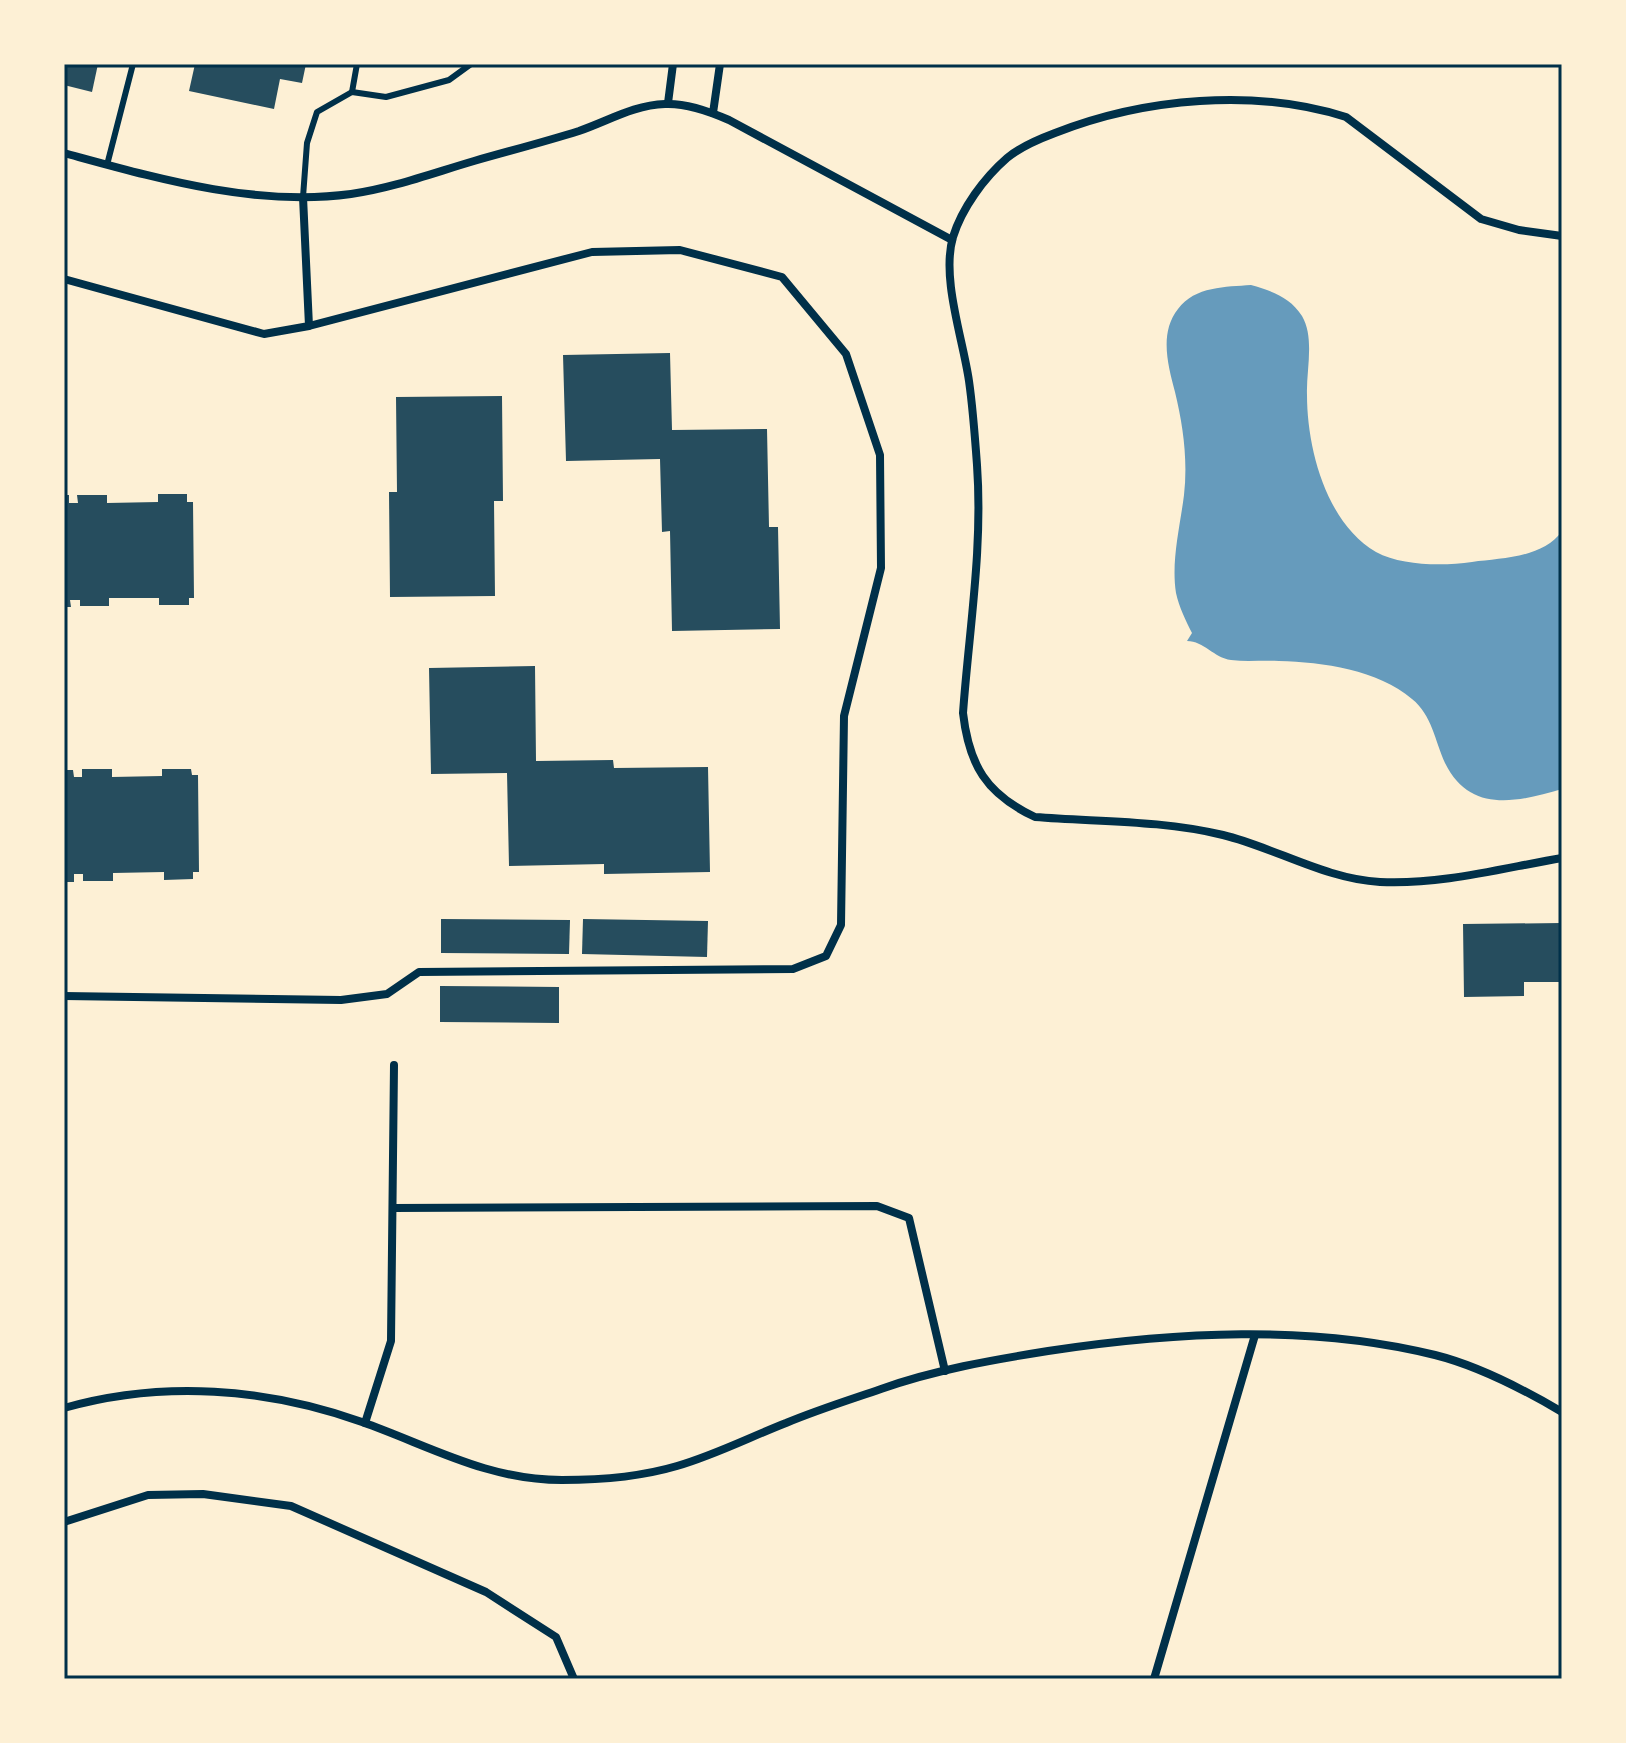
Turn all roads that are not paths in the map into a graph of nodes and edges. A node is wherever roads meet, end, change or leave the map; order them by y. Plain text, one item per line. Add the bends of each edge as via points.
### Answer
1 (133, 64) edge
2 (357, 64) edge
3 (471, 64) edge
4 (673, 64) edge
5 (720, 64) edge
6 (352, 92) junction
7 (668, 103) junction
8 (713, 113) junction
9 (64, 153) edge
10 (107, 165) junction
11 (303, 197) junction
12 (1562, 236) edge
13 (952, 240) junction
14 (64, 279) edge
15 (309, 326) junction
16 (1562, 858) edge
17 (64, 996) edge
18 (394, 1065) dead end
19 (393, 1208) junction
20 (1255, 1335) junction
21 (945, 1371) junction
22 (64, 1408) edge
23 (1562, 1412) edge
24 (365, 1423) junction
25 (64, 1522) edge
26 (574, 1679) edge
27 (1154, 1679) edge

1 - 10 lane
2 - 6 lane
3 - 6 lane via 449,80 386,97
4 - 7 street
5 - 8 street
6 - 11 lane via 317,112 307,143
7 - 8 street
7 - 11 street via 639,107 590,127 406,182
8 - 13 street
9 - 10 street
10 - 11 street via 178,184
11 - 15 street
12 - 13 street via 1481,219 1346,117 1309,107 1238,101 1126,112 1036,141 1008,157 983,184 964,210
13 - 16 street via 950,276 969,382 977,468 978,555 963,713 975,766 993,790 1035,817 1172,825 1260,846 1349,878 1381,882 1440,879
14 - 15 street via 264,334
15 - 17 street via 592,252 680,250 782,277 846,354 880,455 881,568 844,716 841,925 826,956 793,969 419,972 387,994 341,1000
18 - 19 street
19 - 21 street via 877,1206 909,1218
19 - 24 street via 391,1341
20 - 21 street via 1121,1340
20 - 23 street via 1379,1344 1438,1355
20 - 27 street
21 - 24 street via 886,1387 677,1466 608,1479 518,1477 451,1460
22 - 24 street via 185,1390 260,1395
25 - 26 street via 148,1495 203,1494 291,1506 486,1592 556,1637

